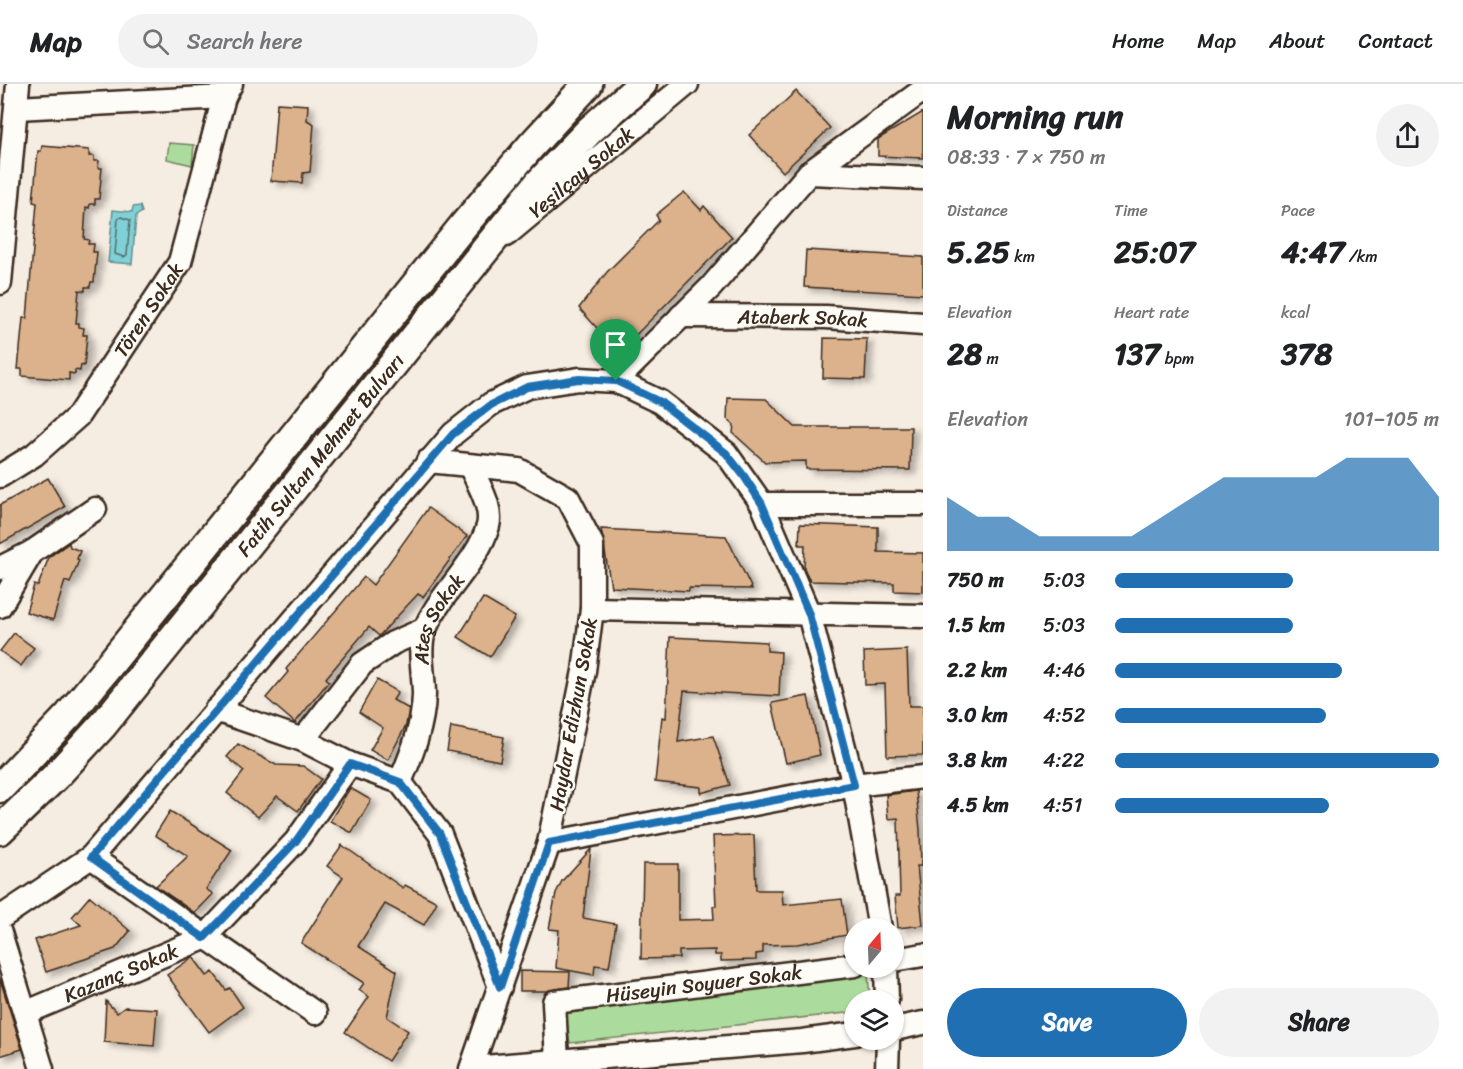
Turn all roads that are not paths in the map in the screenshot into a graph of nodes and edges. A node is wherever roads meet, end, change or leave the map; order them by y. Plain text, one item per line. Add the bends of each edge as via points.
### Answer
1 (18, 84) edge
2 (642, 84) edge
3 (687, 84) edge
4 (585, 85) edge
5 (923, 90) edge
6 (228, 91) edge
7 (17, 108) junction
8 (809, 173) junction
9 (923, 178) edge
10 (475, 260) junction
11 (1, 272) edge
12 (681, 316) junction
13 (923, 324) edge
14 (616, 381) junction
15 (428, 461) junction
16 (470, 466) junction
17 (0, 476) edge
18 (762, 504) junction
19 (923, 504) edge
20 (95, 509) dead end
21 (32, 552) junction
22 (0, 568) edge
23 (0, 606) edge
24 (592, 609) junction
25 (809, 614) junction
26 (923, 616) edge
27 (425, 629) junction
28 (216, 710) junction
29 (303, 740) junction
30 (350, 764) junction
31 (923, 777) edge
32 (400, 782) junction
33 (854, 785) junction
34 (0, 788) edge
35 (0, 830) edge
36 (549, 843) junction
37 (91, 857) junction
38 (0, 918) edge
39 (878, 918) edge
40 (0, 933) edge
41 (204, 938) junction
42 (923, 955) edge
43 (904, 958) edge
44 (844, 966) edge
45 (500, 987) junction
46 (25, 1013) junction
47 (315, 1013) dead end
48 (923, 1023) edge
49 (904, 1027) edge
50 (844, 1035) edge
51 (888, 1050) edge
52 (557, 1061) junction
53 (472, 1068) edge
54 (42, 1069) edge
55 (887, 1069) edge

1 - 7 street
2 - 10 main road, Fatih Sultan Mehmet Bulvarı via 539,183
3 - 10 street, Yeşilçay Sokak
4 - 34 main road, Fatih Sultan Mehmet Bulvarı via 463,226 69,715
5 - 8 street
6 - 7 street
6 - 17 street, Tören Sokak via 180,262 78,416 34,455
7 - 11 street
8 - 9 street
8 - 12 street via 711,287
10 - 35 main road, Fatih Sultan Mehmet Bulvarı via 103,724
12 - 13 street, Ataberk Sokak via 826,317
12 - 14 street
14 - 15 street via 579,379 527,387 491,405 453,434
14 - 18 street via 660,402 691,423 726,453
15 - 16 street, Haydar Edizhun Sokak
15 - 28 street
16 - 24 street, Haydar Edizhun Sokak via 519,470 568,498 592,544
16 - 27 street, Ateş Sokak via 483,494 489,526
18 - 19 street
18 - 25 street
20 - 21 street
21 - 22 street
21 - 23 street
24 - 25 street
24 - 36 street, Haydar Edizhun Sokak via 584,671
25 - 26 street
25 - 33 street
27 - 29 street via 393,643 362,664
27 - 32 street, Ateş Sokak via 421,647 422,712 416,745
28 - 29 street
28 - 37 street
29 - 30 street
30 - 32 street
30 - 41 street, Kazanç Sokak via 296,841
31 - 33 street
32 - 45 street via 440,834
33 - 36 street
33 - 39 street
36 - 45 street, Haydar Edizhun Sokak
37 - 38 street
37 - 41 street
40 - 46 street
41 - 46 street, Kazanç Sokak
41 - 47 street
42 - 43 street
44 - 52 street, Hüseyin Soyuer Sokak via 554,1002
45 - 53 street, Haydar Edizhun Sokak
46 - 54 street
48 - 49 street
50 - 52 street
51 - 55 street
52 - 53 street

